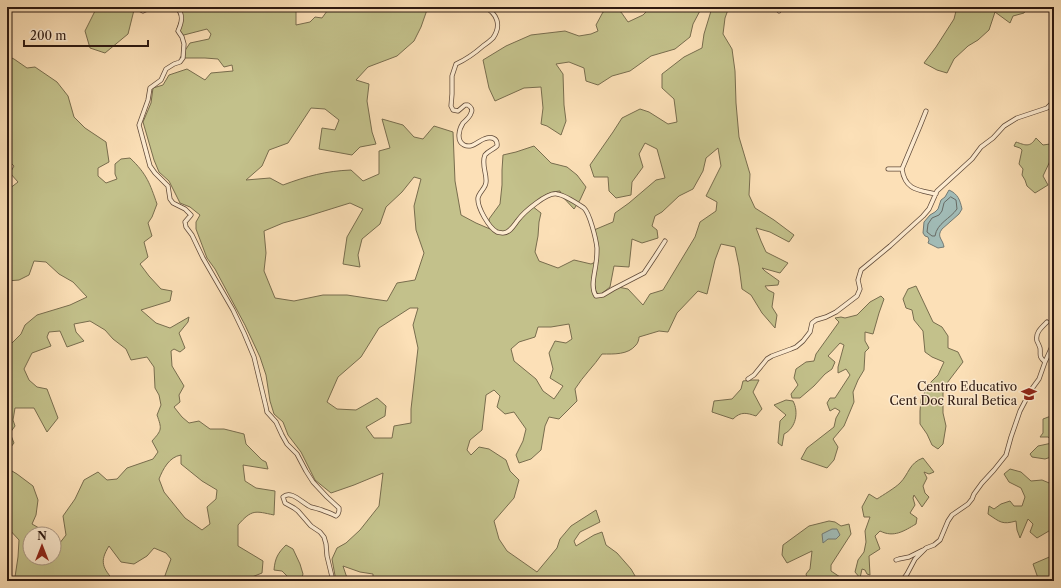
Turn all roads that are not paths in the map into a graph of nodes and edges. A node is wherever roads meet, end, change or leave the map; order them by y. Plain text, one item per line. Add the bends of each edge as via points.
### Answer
1 (141, 7) edge
2 (152, 7) edge
3 (176, 7) edge
4 (484, 7) edge
5 (1054, 101) edge
6 (926, 111) dead end
7 (888, 169) dead end
8 (902, 169) junction
9 (936, 194) junction
10 (665, 241) dead end
11 (1047, 322) dead end
12 (1054, 342) edge
13 (1045, 362) junction
14 (748, 379) dead end
15 (926, 548) junction
16 (896, 560) dead end
17 (333, 581) edge
18 (902, 581) edge

1 - 2 street via 143,12
3 - 17 street via 182,14 178,31 184,44 183,58 166,69 161,80 150,88 139,124 150,166 168,186 173,203 191,215 185,222 186,227 244,333 254,357 268,412 314,482 338,508 336,516 291,496 282,497 285,503 298,511 324,537
4 - 10 street via 494,14 498,26 492,39 469,58 456,64 452,76 451,106 453,110 458,111 468,105 472,111 459,131 459,137 464,145 474,145 485,138 496,139 497,142 497,146 486,154 484,159 486,183 478,196 479,206 491,227 496,232 505,233 519,218 548,196 557,194 568,198 584,209 592,226 597,247 593,286 596,296 603,295 644,272
5 - 9 street via 1047,108 1017,118 1004,126
6 - 8 street
7 - 8 street
8 - 9 street via 906,184
9 - 14 street via 923,216 861,270 857,296 836,312 812,323 810,332 803,341 791,350 767,359
11 - 13 street via 1037,336 1040,356
12 - 13 street
13 - 15 street via 1039,379 1020,411 1006,455 982,482 968,504 948,520 940,540
15 - 16 street via 909,557
15 - 18 street via 915,559

